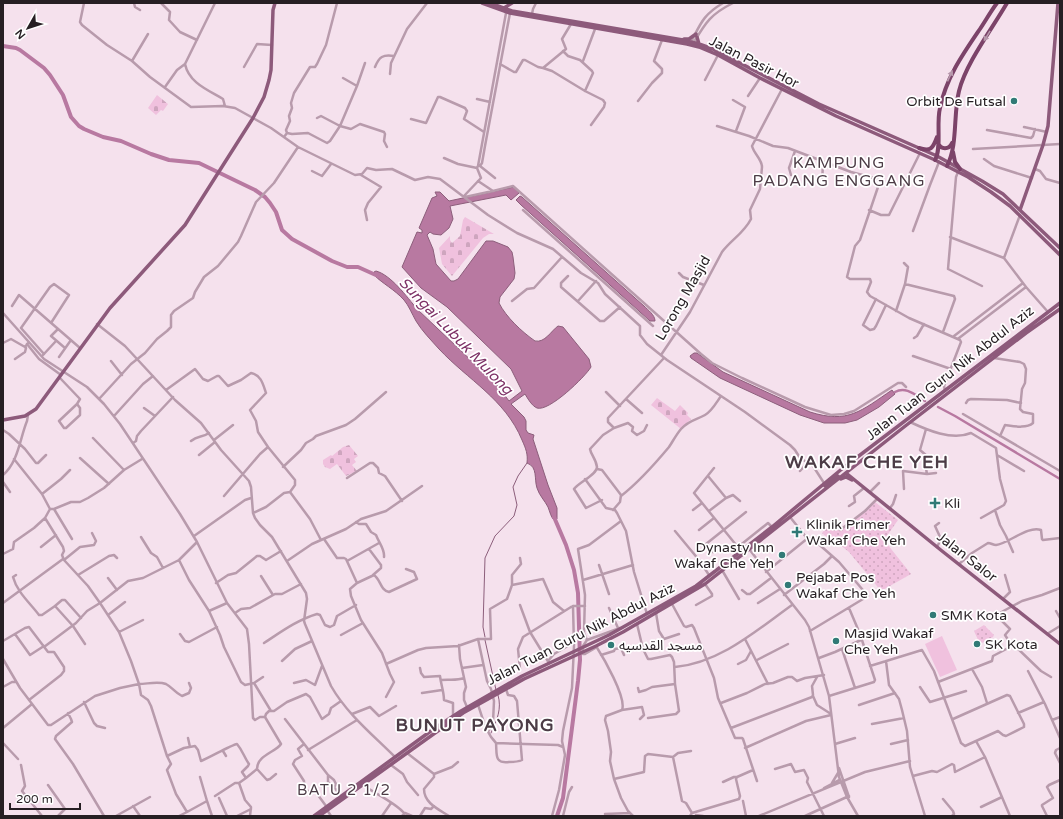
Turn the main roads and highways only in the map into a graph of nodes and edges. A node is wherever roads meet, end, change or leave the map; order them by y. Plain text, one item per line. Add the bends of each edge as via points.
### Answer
1 (275, 3) edge
2 (482, 3) edge
3 (490, 3) edge
4 (513, 3) edge
5 (997, 3) edge
6 (1007, 3) edge
7 (1058, 3) edge
8 (503, 8) junction
9 (516, 11) junction
10 (683, 40) junction
11 (699, 44) junction
12 (938, 133) junction
13 (938, 141) junction
14 (953, 142) junction
15 (919, 148) junction
16 (937, 159) junction
17 (948, 164) junction
18 (959, 170) junction
19 (1020, 210) junction
20 (1060, 248) edge
21 (1060, 255) edge
22 (1060, 303) edge
23 (1060, 309) edge
24 (3, 420) edge
25 (868, 450) junction
26 (861, 462) junction
27 (846, 473) junction
28 (852, 480) junction
29 (857, 482) junction
30 (828, 487) junction
31 (863, 487) junction
32 (808, 498) junction
33 (1060, 644) edge
34 (588, 647) junction
35 (571, 654) junction
36 (501, 689) junction
37 (490, 696) junction
38 (430, 732) junction
39 (435, 732) junction
40 (327, 808) junction
41 (314, 816) edge
42 (319, 816) edge

1 - 24 main road via 271,70 267,89 253,118 185,225 97,324 36,409 28,415
2 - 16 main road, Jalan Pasir Hor via 508,13 699,46 836,116
3 - 8 main road, Jalan Pasir Hor
4 - 8 main road
4 - 9 main road
12 -> 5 highway via 939,109 950,75
6 -> 14 highway via 968,68 962,83 956,102
7 - 19 main road via 1047,132
8 - 9 main road, Jalan Pasir Hor
9 - 10 main road, Jalan Pasir Hor
10 - 11 main road, Jalan Pasir Hor
10 - 11 main road via 696,35
11 - 15 main road, Jalan Pasir Hor via 824,106
12 - 13 highway
12 - 15 highway via 930,149
13 - 14 highway via 940,146 946,148
13 - 16 highway
14 - 17 highway
14 - 18 highway
15 - 16 main road, Jalan Pasir Hor
16 - 17 main road
16 - 17 main road
17 - 18 main road
18 - 19 main road via 998,191
18 - 21 main road via 1020,215
19 - 20 main road
22 - 25 main road, Jalan Tuan Guru Nik Abdul Aziz
23 - 26 main road, Jalan Tuan Guru Nik Abdul Aziz
25 - 27 main road via 847,468
25 - 32 main road, Jalan Tuan Guru Nik Abdul Aziz
26 - 27 main road, Jalan Tuan Guru Nik Abdul Aziz
26 - 29 main road via 852,473
27 - 28 main road, Jalan Salor
27 - 29 main road, Jalan Salor
27 - 30 main road, Jalan Tuan Guru Nik Abdul Aziz
27 - 32 main road via 840,474
28 - 30 main road via 844,477
28 - 31 main road, Jalan Salor
29 - 31 main road, Jalan Salor
30 - 34 main road, Jalan Tuan Guru Nik Abdul Aziz via 705,584 637,624 596,646
31 - 33 main road, Jalan Salor
32 - 34 main road, Jalan Tuan Guru Nik Abdul Aziz via 710,576
34 - 35 main road, Jalan Tuan Guru Nik Abdul Aziz
35 - 36 main road, Jalan Tuan Guru Nik Abdul Aziz
35 - 36 main road, Jalan Tuan Guru Nik Abdul Aziz via 548,662
36 - 37 main road, Jalan Tuan Guru Nik Abdul Aziz
37 - 38 main road, Jalan Tuan Guru Nik Abdul Aziz via 467,707
37 - 39 main road, Jalan Tuan Guru Nik Abdul Aziz
38 - 39 main road
38 - 40 main road, Jalan Tuan Guru Nik Abdul Aziz
39 - 40 main road, Jalan Tuan Guru Nik Abdul Aziz
40 - 41 main road, Jalan Tuan Guru Nik Abdul Aziz
40 - 42 main road, Jalan Tuan Guru Nik Abdul Aziz

